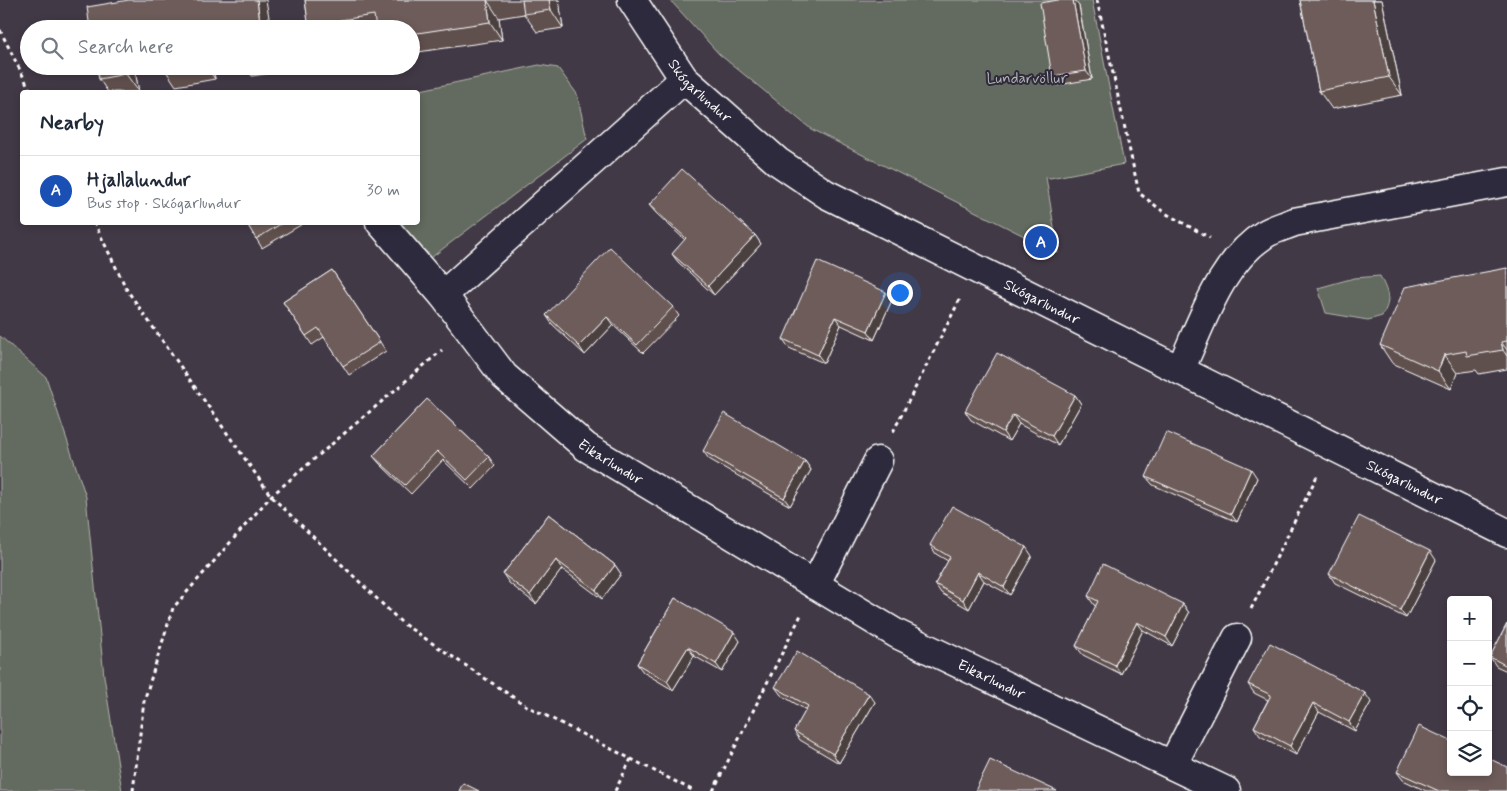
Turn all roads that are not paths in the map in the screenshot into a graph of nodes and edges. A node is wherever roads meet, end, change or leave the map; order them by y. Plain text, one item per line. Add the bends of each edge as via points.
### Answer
1 (632, 0) edge
2 (684, 79) junction
3 (1507, 182) edge
4 (383, 225) edge
5 (444, 295) junction
6 (1180, 370) junction
7 (878, 461) road end
8 (1507, 533) edge
9 (815, 585) junction
10 (1237, 638) road end
11 (1173, 764) junction
12 (1226, 791) edge

1 - 2 street, Skógarlundur
2 - 5 street
2 - 6 street, Skógarlundur via 777,161 826,194
3 - 6 street via 1294,222 1266,234 1241,255 1224,277
4 - 5 street, Eikarlundur
5 - 9 street, Eikarlundur via 504,376 586,447
6 - 8 street, Skógarlundur
7 - 9 street
9 - 11 street, Eikarlundur via 897,634
10 - 11 street
11 - 12 street, Eikarlundur

